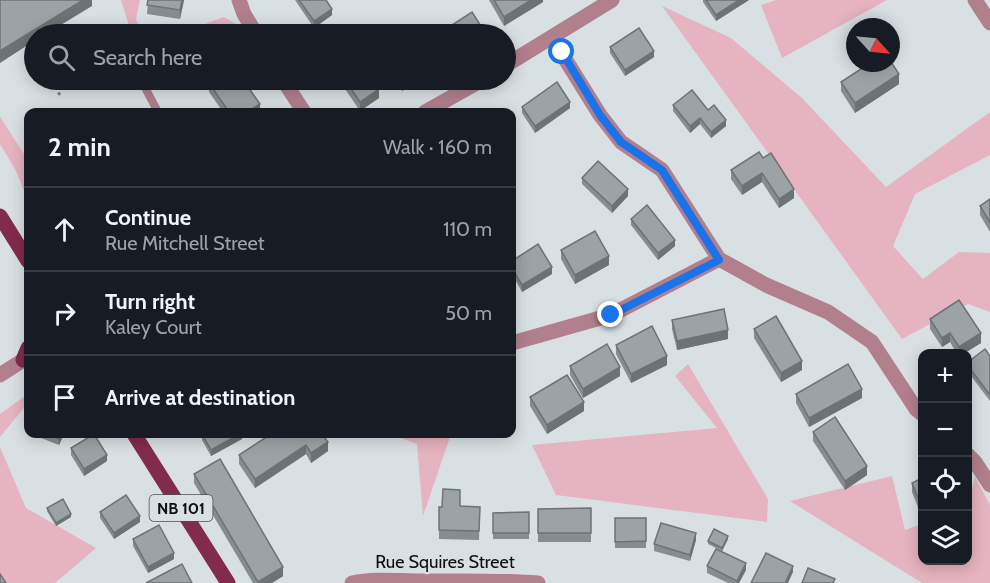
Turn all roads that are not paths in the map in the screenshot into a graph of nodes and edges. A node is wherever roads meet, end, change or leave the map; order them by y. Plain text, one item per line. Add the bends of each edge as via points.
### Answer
1 (239, 0) edge
2 (612, 0) edge
3 (975, 0) edge
4 (250, 24) edge
5 (990, 24) edge
6 (552, 38) junction
7 (516, 60) edge
8 (146, 90) edge
9 (290, 90) edge
10 (464, 90) edge
11 (156, 108) edge
12 (301, 108) edge
13 (432, 108) edge
14 (0, 216) edge
15 (24, 255) edge
16 (719, 260) junction
17 (516, 342) edge
18 (24, 357) edge
19 (0, 375) edge
20 (918, 411) edge
21 (137, 438) edge
22 (970, 457) edge
23 (990, 485) edge
24 (228, 583) edge
25 (352, 583) edge
26 (538, 583) edge

1 - 4 street
2 - 6 street
3 - 5 street
6 - 7 street
6 - 16 street via 621,142 662,170
8 - 11 lane
9 - 12 street
10 - 13 street
14 - 15 main road
16 - 17 street via 611,315
16 - 20 street via 828,312 872,342
18 - 19 street
21 - 24 main road, NB 101
22 - 23 street
25 - 26 street, Rue Squires Street

